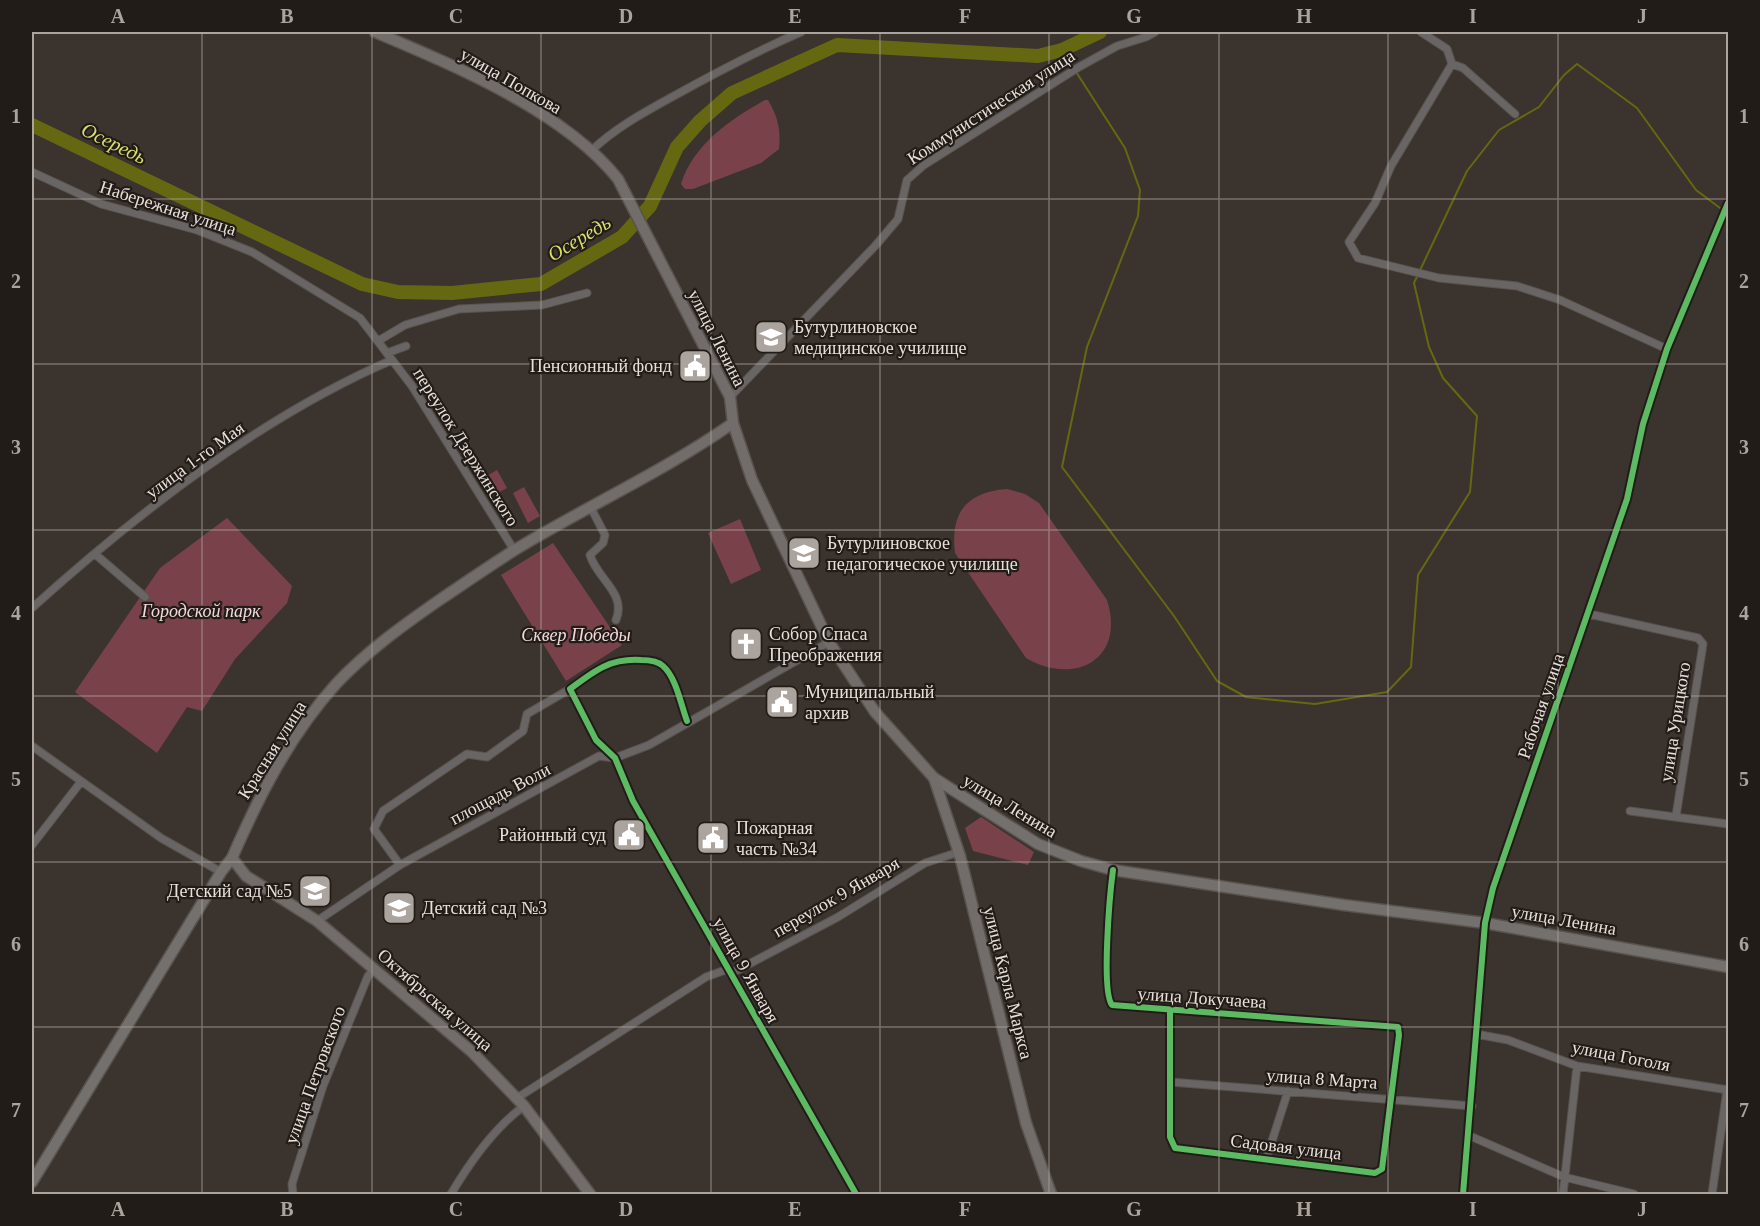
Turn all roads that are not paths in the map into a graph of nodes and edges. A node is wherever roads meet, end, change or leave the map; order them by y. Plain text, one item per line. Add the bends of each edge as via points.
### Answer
1 (375, 32) edge
2 (801, 32) edge
3 (1155, 32) edge
4 (1420, 32) edge
5 (1452, 64) junction
6 (1515, 114) dead end
7 (591, 151) junction
8 (32, 172) edge
9 (618, 179) joint
10 (1728, 203) edge
11 (587, 293) dead end
12 (378, 341) junction
13 (406, 346) dead end
14 (1667, 349) junction
15 (390, 357) junction
16 (730, 397) junction
17 (733, 423) junction
18 (591, 508) junction
19 (514, 550) junction
20 (95, 554) junction
21 (145, 597) dead end
22 (32, 608) edge
23 (1589, 614) junction
24 (616, 620) dead end
25 (829, 642) junction
26 (570, 688) junction
27 (687, 721) junction
28 (32, 746) edge
29 (615, 758) junction
30 (934, 778) junction
31 (80, 783) junction
32 (1630, 811) dead end
33 (1676, 816) junction
34 (1728, 824) edge
35 (32, 845) edge
36 (959, 852) junction
37 (232, 858) junction
38 (400, 865) junction
39 (1113, 870) junction
40 (221, 872) junction
41 (317, 921) junction
42 (1485, 922) junction
43 (1728, 967) edge
44 (375, 969) junction
45 (729, 971) junction
46 (1170, 1011) junction
47 (1391, 1025) joint
48 (1476, 1034) junction
49 (1577, 1066) junction
50 (1170, 1083) junction
51 (1728, 1090) edge
52 (1288, 1091) junction
53 (1392, 1099) junction
54 (521, 1102) junction
55 (1472, 1106) junction
56 (1470, 1136) junction
57 (1266, 1160) junction
58 (1564, 1177) junction
59 (32, 1182) edge
60 (293, 1194) edge
61 (452, 1194) edge
62 (590, 1194) edge
63 (856, 1194) edge
64 (1051, 1194) edge
65 (1463, 1194) edge
66 (1563, 1194) edge
67 (1634, 1194) edge
68 (1712, 1194) edge

1 - 7 main road, улица Попкова via 488,84 542,115
2 - 7 street via 737,60 610,133
3 - 16 street, Коммунистическая улица via 1117,46 1079,67 924,165 907,180 898,219
4 - 5 street via 1447,49
5 - 6 street via 1463,68
5 - 14 street via 1349,242 1358,258 1439,278 1517,286 1560,300
7 - 9 main road, улица Попкова
8 - 12 street, Набережная улица via 101,204 197,230 252,252 360,318
9 - 16 main road, улица Ленина
10 - 14 street, Рабочая улица
11 - 12 street via 542,305 459,309 405,325
12 - 15 street, Набережная улица
13 - 15 street, улица 1-го Мая
14 - 23 street, Рабочая улица via 1643,424 1627,499
15 - 19 street, переулок Дзержинского
15 - 20 street, улица 1-го Мая via 344,380 260,432
16 - 17 main road, улица Ленина
17 - 18 main road, Красная улица
17 - 25 main road, улица Ленина via 752,480
18 - 19 main road, Красная улица
18 - 24 street via 605,536 590,555 617,598 620,607
19 - 37 main road, Красная улица via 409,622 338,683 304,723 276,768
20 - 21 street
20 - 22 street, улица 1-го Мая
23 - 33 street, улица Урицкого via 1698,639 1703,644
23 - 42 street, Рабочая улица via 1493,888
25 - 27 street, площадь Воли
25 - 30 main road, улица Ленина via 875,712
26 - 27 street via 611,662 647,660 662,665 669,675
26 - 29 street via 596,740
26 - 38 street via 526,714 523,731 487,757 467,754 383,811 374,829
27 - 29 street, площадь Воли via 649,745
28 - 31 street
29 - 38 street, площадь Воли via 599,756
29 - 45 street, улица 9 Января via 633,801
30 - 36 main road, улица Карла Маркса
30 - 39 street, улица Ленина via 1038,844
31 - 35 street
31 - 40 street via 161,838
32 - 33 street
33 - 34 street
36 - 45 street, переулок 9 Января via 925,863 838,917
36 - 64 main road, улица Карла Маркса via 1026,1123
37 - 40 street, Красная улица
37 - 41 main road, Октябрьская улица via 246,876
38 - 41 street, площадь Воли
39 - 42 street, улица Ленина
39 - 46 street, улица Докучаева via 1109,896 1110,1002 1118,1008
40 - 59 street, Красная улица
41 - 44 main road, Октябрьская улица
42 - 43 street, улица Ленина
42 - 48 street, Рабочая улица
44 - 54 main road, Октябрьская улица via 472,1052
44 - 60 street, улица Петровского via 368,976 323,1086 292,1184
45 - 54 street, переулок 9 Января via 706,977
45 - 63 street, улица 9 Января
46 - 47 street, улица Докучаева
46 - 50 street, Садовая улица
47 - 53 street, Садовая улица via 1398,1027 1399,1032
48 - 49 street, улица Гоголя via 1508,1040
48 - 55 street, Рабочая улица
49 - 51 street, улица Гоголя
49 - 58 street
50 - 52 street, улица 8 Марта
50 - 57 street, Садовая улица via 1170,1137 1175,1148
51 - 68 street
52 - 53 street, улица 8 Марта
52 - 57 street
53 - 55 street, улица 8 Марта
53 - 57 street, Садовая улица via 1384,1163 1379,1171
54 - 61 street
54 - 62 main road, Октябрьская улица
55 - 56 street, Рабочая улица
56 - 58 street
56 - 65 street, Рабочая улица
58 - 66 street
58 - 67 street

